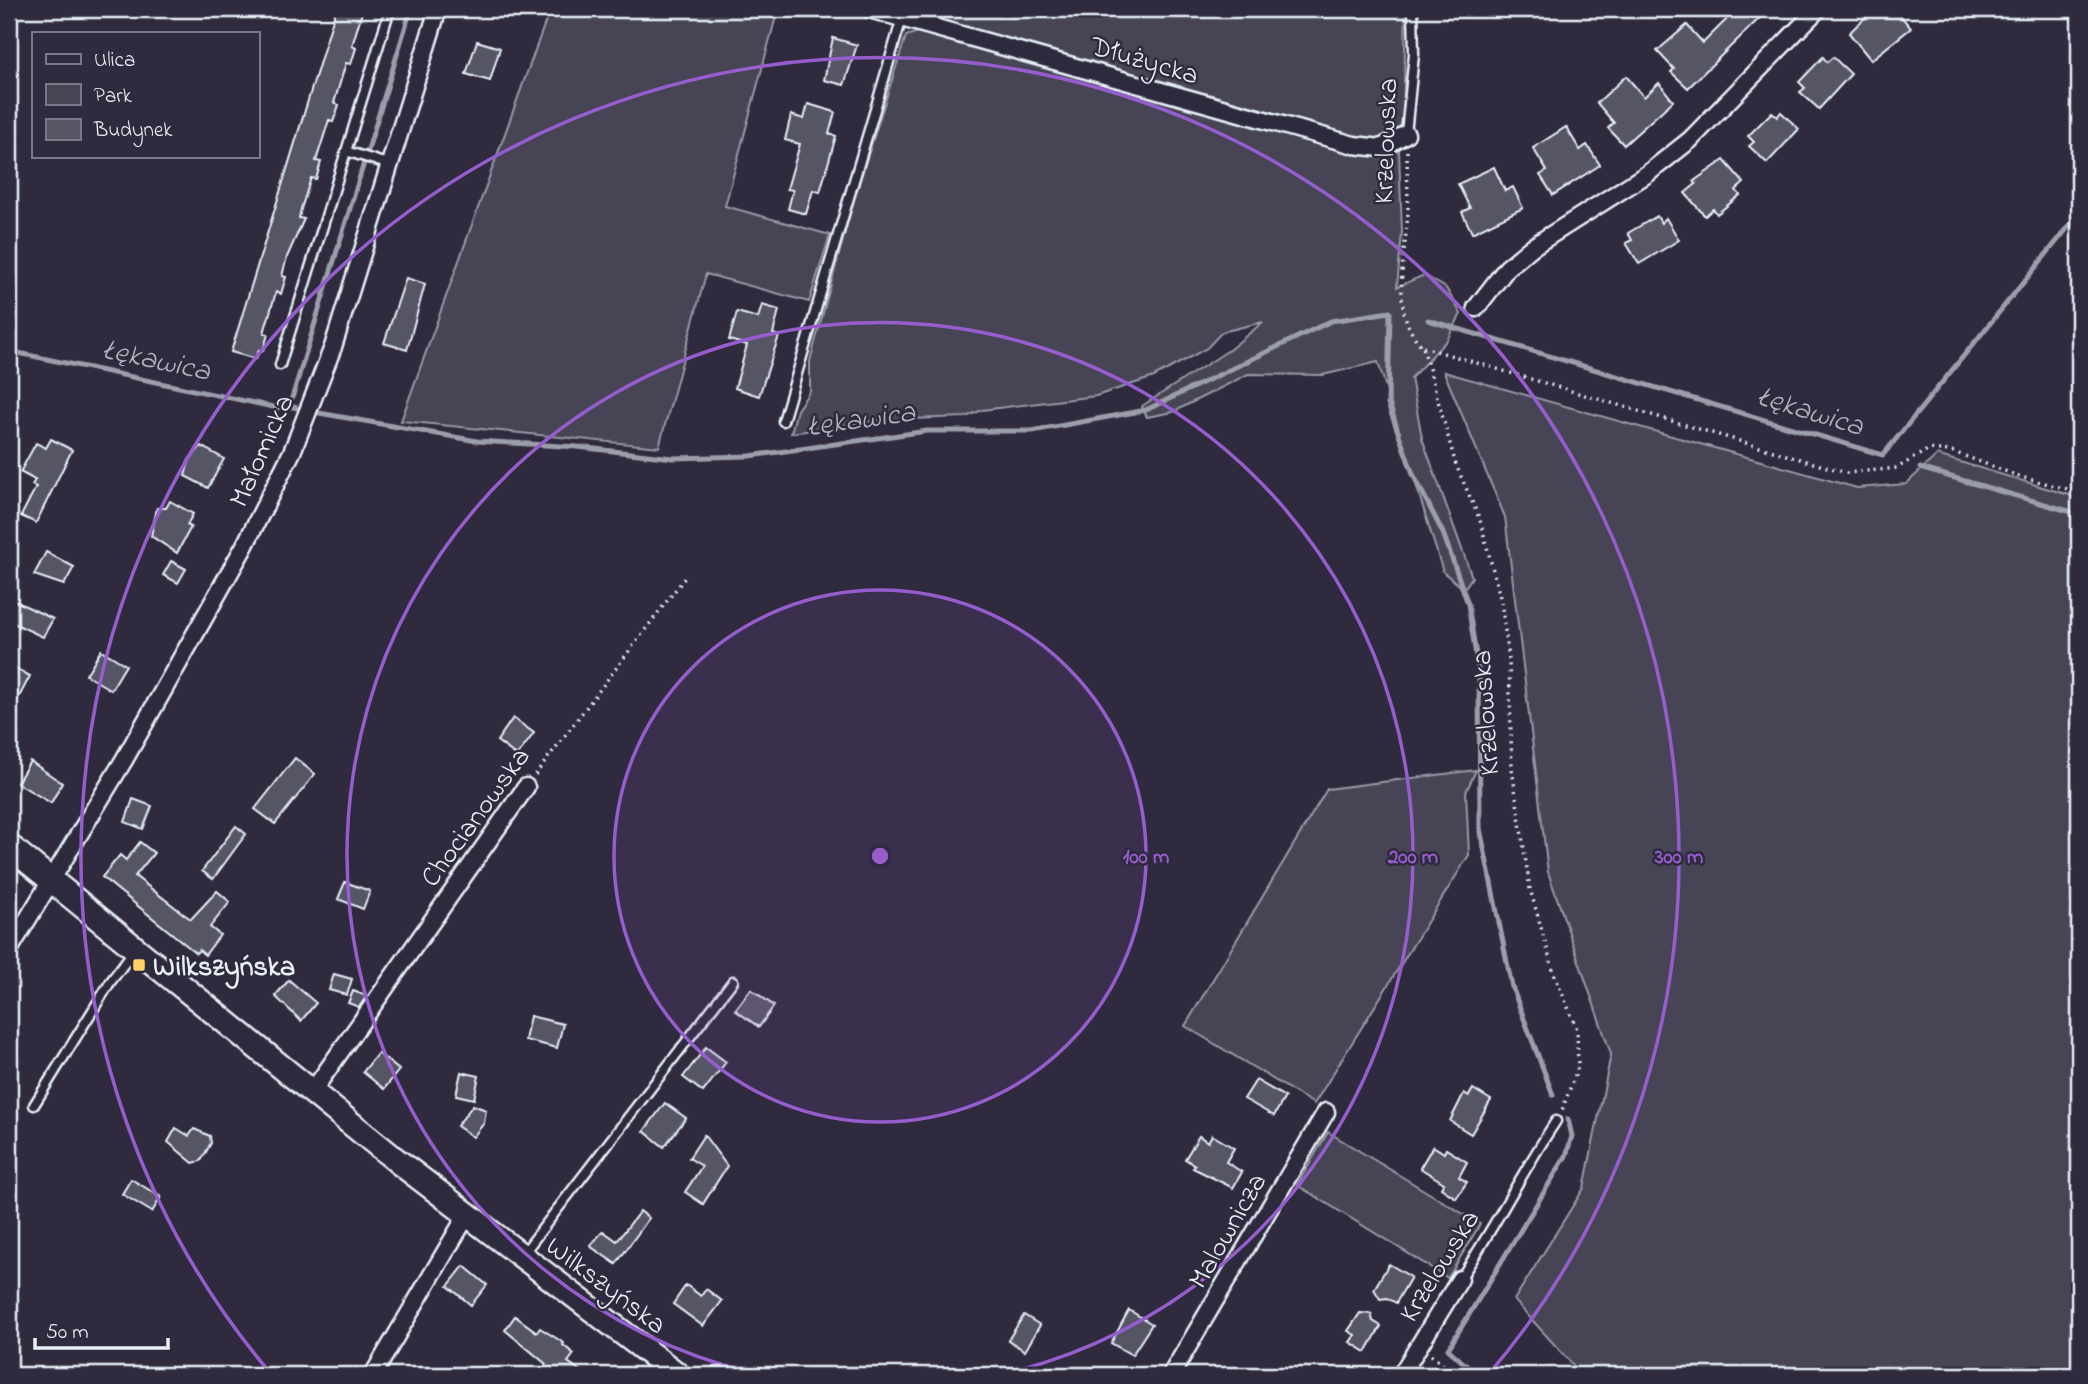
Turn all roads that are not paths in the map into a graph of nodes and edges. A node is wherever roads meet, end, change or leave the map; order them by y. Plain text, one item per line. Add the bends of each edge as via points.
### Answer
1 (390, 9) edge
2 (438, 9) edge
3 (869, 9) edge
4 (1413, 9) edge
5 (1818, 9) edge
6 (902, 18) junction
7 (1406, 134) joint
8 (349, 152) junction
9 (384, 163) junction
10 (1476, 308) dead end
11 (280, 365) dead end
12 (783, 421) dead end
13 (526, 787) road end
14 (9, 846) edge
15 (52, 879) junction
16 (135, 949) junction
17 (9, 950) edge
18 (733, 981) dead end
19 (312, 1092) junction
20 (34, 1105) dead end
21 (1326, 1112) dead end
22 (1556, 1121) road end
23 (467, 1215) junction
24 (522, 1257) junction
25 (1460, 1279) joint
26 (373, 1375) edge
27 (678, 1375) edge
28 (1171, 1375) edge
29 (1401, 1375) edge

1 - 8 lane
2 - 9 street, Małomicka
3 - 6 street, Dłużycka
4 - 7 lane, Krzelowska
5 - 10 street via 1690,139 1647,174 1532,247 1507,268
6 - 7 street, Dłużycka via 1354,145 1381,148
6 - 12 lane
8 - 9 lane
8 - 11 lane
9 - 15 street, Małomicka via 333,347 292,452 238,558
13 - 19 street, Chocianowska
14 - 15 street, Wilkszyńska
15 - 16 street, Wilkszyńska
15 - 17 street, Małomicka
16 - 19 street, Wilkszyńska
16 - 20 lane
18 - 24 lane
19 - 23 street, Wilkszyńska
21 - 28 street, Malownicza
22 - 25 lane, Krzelowska
23 - 24 street, Wilkszyńska
23 - 26 street
24 - 27 street, Wilkszyńska
25 - 29 street, Krzelowska

